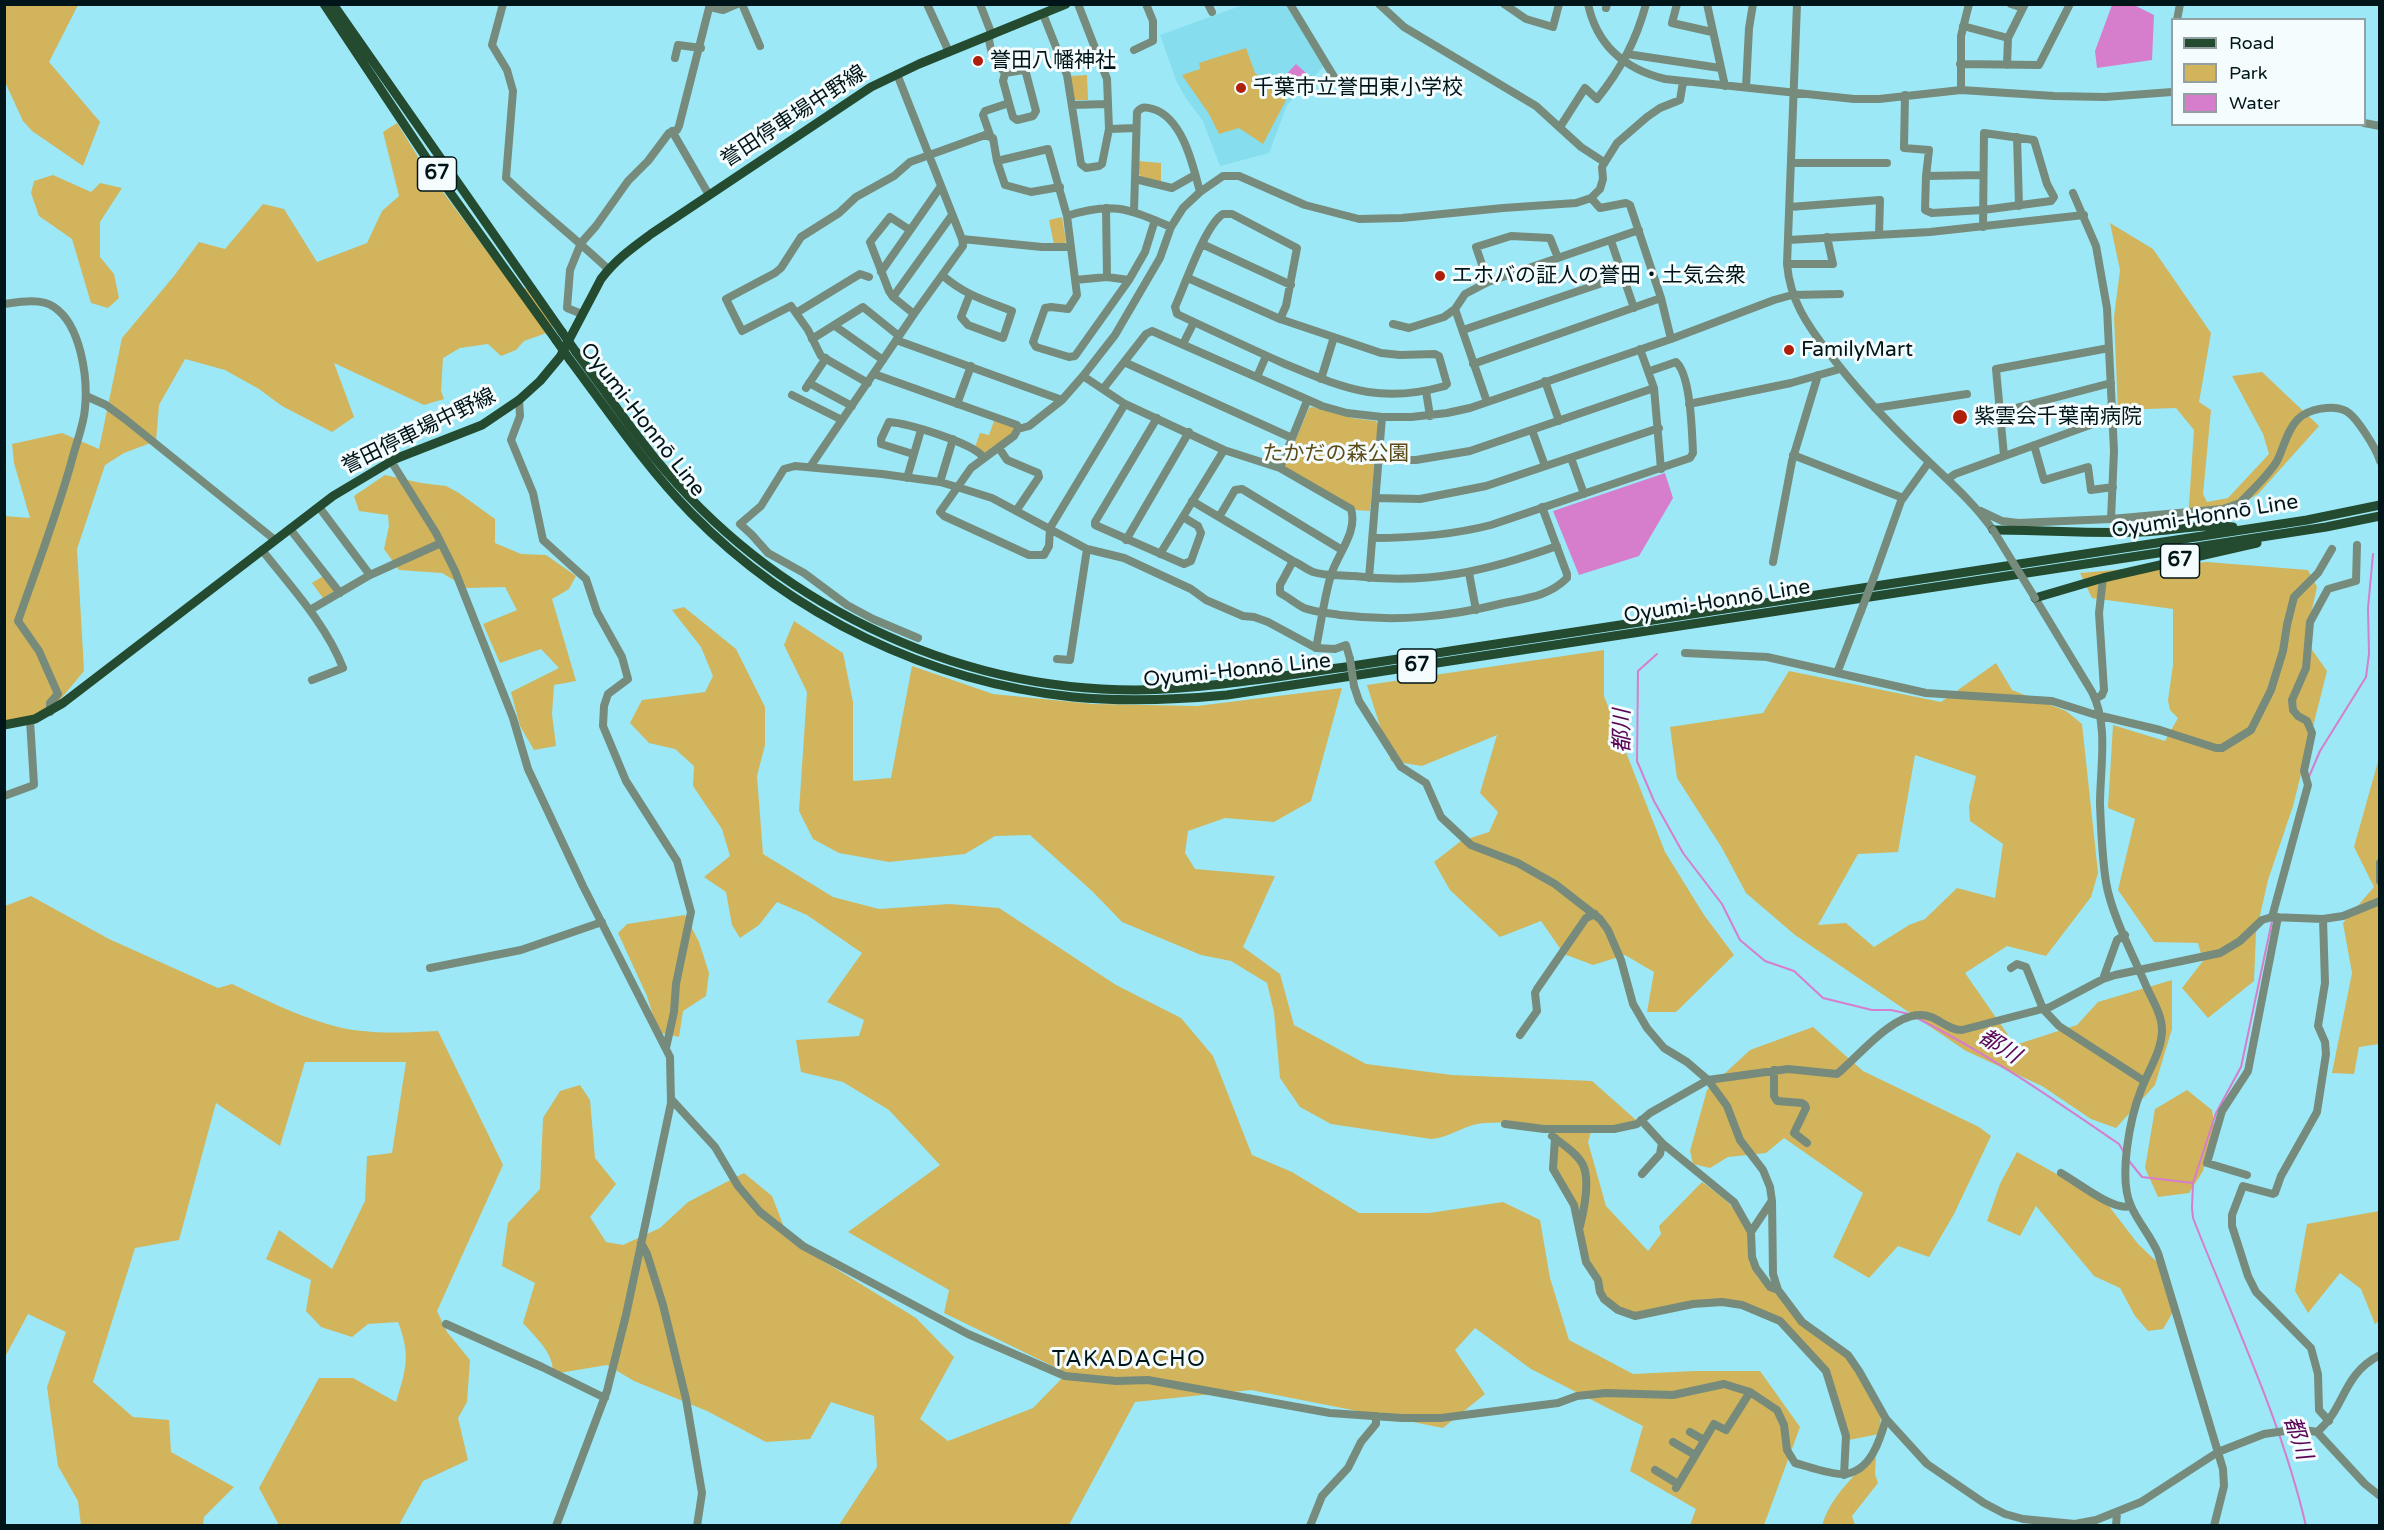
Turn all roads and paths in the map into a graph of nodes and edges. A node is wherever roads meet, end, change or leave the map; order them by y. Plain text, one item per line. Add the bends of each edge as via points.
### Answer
1 (324, 4) edge
2 (333, 4) edge
3 (503, 4) edge
4 (737, 4) edge
5 (742, 4) edge
6 (927, 4) edge
7 (980, 4) edge
8 (1066, 4) edge
9 (1078, 4) edge
10 (1146, 4) edge
11 (1290, 4) edge
12 (1379, 4) edge
13 (1504, 4) edge
14 (1559, 4) edge
15 (1588, 4) edge
16 (1646, 4) edge
17 (1677, 4) edge
18 (1707, 4) edge
19 (1753, 4) edge
20 (1797, 4) edge
21 (1969, 4) edge
22 (2011, 4) edge
23 (2070, 4) edge
24 (710, 6) edge
25 (2024, 6) edge
26 (1042, 14) junction
27 (1963, 26) junction
28 (1712, 32) junction
29 (990, 35) junction
30 (2008, 38) junction
31 (760, 46) dead end
32 (701, 48) junction
33 (1134, 50) dead end
34 (949, 52) junction
35 (675, 58) dead end
36 (1625, 58) junction
37 (1960, 64) junction
38 (2007, 65) junction
39 (1720, 68) junction
40 (1005, 73) junction
41 (897, 74) junction
42 (1336, 80) dead end
43 (1683, 82) junction
44 (1725, 86) junction
45 (1746, 87) junction
46 (1961, 90) junction
47 (2171, 92) edge
48 (1792, 93) junction
49 (1905, 95) junction
50 (1009, 103) junction
51 (1107, 104) junction
52 (1072, 105) junction
53 (1560, 127) junction
54 (1136, 128) junction
55 (1109, 129) junction
56 (672, 131) junction
57 (990, 135) junction
58 (2018, 137) junction
59 (928, 154) junction
60 (997, 161) junction
61 (1604, 162) junction
62 (1791, 163) junction
63 (1887, 163) dead end
64 (1195, 175) junction
65 (1983, 175) junction
66 (1926, 176) junction
67 (1135, 179) junction
68 (941, 186) junction
69 (1060, 187) junction
70 (1200, 192) junction
71 (2073, 193) dead end
72 (709, 195) junction
73 (1592, 198) junction
74 (2019, 206) junction
75 (1790, 207) junction
76 (1106, 208) junction
77 (1983, 210) junction
78 (1134, 211) junction
79 (952, 215) junction
80 (2084, 215) junction
81 (1067, 216) junction
82 (1155, 220) junction
83 (1171, 227) junction
84 (1983, 227) junction
85 (910, 230) junction
86 (1639, 230) junction
87 (1880, 234) junction
88 (1827, 237) junction
89 (962, 239) junction
90 (1788, 240) junction
91 (1611, 241) junction
92 (581, 243) junction
93 (1203, 243) junction
94 (1070, 247) junction
95 (1558, 258) junction
96 (1787, 264) junction
97 (608, 269) junction
98 (880, 272) junction
99 (942, 275) junction
100 (1623, 276) junction
101 (869, 277) dead end
102 (1107, 277) junction
103 (1188, 278) junction
104 (1075, 280) junction
105 (1129, 280) junction
106 (1488, 282) junction
107 (1291, 285) junction
108 (970, 294) junction
109 (1840, 294) dead end
110 (1792, 295) junction
111 (893, 297) junction
112 (1662, 297) junction
113 (4, 304) edge
114 (1634, 308) junction
115 (1455, 309) junction
116 (796, 313) junction
117 (914, 314) junction
118 (582, 315) junction
119 (1280, 319) junction
120 (1194, 322) junction
121 (1393, 324) dead end
122 (835, 326) junction
123 (1463, 330) junction
124 (559, 336) junction
125 (1334, 337) junction
126 (897, 338) junction
127 (812, 339) junction
128 (1671, 339) junction
129 (1183, 344) junction
130 (2109, 348) junction
131 (1640, 349) junction
132 (573, 356) junction
133 (1266, 356) junction
134 (826, 358) junction
135 (883, 360) junction
136 (1124, 362) junction
137 (1473, 364) junction
138 (971, 366) junction
139 (1840, 369) junction
140 (1650, 371) junction
141 (874, 374) junction
142 (1818, 375) junction
143 (1083, 376) junction
144 (1257, 377) junction
145 (1321, 379) junction
146 (1545, 381) junction
147 (868, 383) junction
148 (2110, 383) junction
149 (1654, 388) junction
150 (1103, 389) junction
151 (1426, 391) junction
152 (1967, 394) dead end
153 (792, 395) dead end
154 (86, 396) junction
155 (519, 400) junction
156 (1062, 400) junction
157 (1307, 401) junction
158 (1487, 402) junction
159 (957, 404) junction
160 (1125, 404) junction
161 (1689, 404) junction
162 (852, 406) junction
163 (1875, 408) junction
164 (2000, 412) junction
165 (1430, 416) junction
166 (1382, 417) junction
167 (2112, 417) junction
168 (1157, 418) junction
169 (842, 420) junction
170 (1559, 421) junction
171 (1659, 428) junction
172 (1018, 429) junction
173 (921, 430) junction
174 (1532, 430) junction
175 (1189, 432) junction
176 (1292, 438) junction
177 (953, 439) junction
178 (2034, 445) junction
179 (999, 448) junction
180 (1224, 450) junction
181 (913, 454) junction
182 (1793, 455) junction
183 (2004, 456) junction
184 (983, 458) junction
185 (1571, 458) junction
186 (1379, 460) junction
187 (391, 461) junction
188 (2379, 461) edge
189 (1929, 462) junction
190 (1545, 466) junction
191 (810, 467) junction
192 (1280, 468) junction
193 (1661, 469) junction
194 (907, 478) junction
195 (1948, 479) junction
196 (940, 482) junction
197 (957, 487) junction
198 (2113, 487) junction
199 (1584, 494) junction
200 (1376, 498) junction
201 (1903, 498) junction
202 (1192, 501) junction
203 (2379, 505) edge
204 (318, 507) junction
205 (1542, 507) junction
206 (1977, 508) junction
207 (1016, 511) junction
208 (2379, 516) edge
209 (1183, 517) junction
210 (1219, 517) junction
211 (2111, 519) junction
212 (2326, 527) junction
213 (1050, 528) junction
214 (2248, 528) junction
215 (290, 529) junction
216 (1993, 530) junction
217 (1373, 538) junction
218 (275, 540) junction
219 (1126, 540) junction
220 (441, 543) junction
221 (2357, 545) dead end
222 (1557, 546) junction
223 (1087, 549) junction
224 (2332, 549) dead end
225 (262, 550) junction
226 (1342, 550) junction
227 (1160, 554) junction
228 (1293, 561) junction
229 (1773, 562) dead end
230 (1469, 573) junction
231 (1331, 574) junction
232 (370, 575) junction
233 (1370, 578) junction
234 (2103, 578) junction
235 (340, 592) junction
236 (2035, 598) junction
237 (310, 610) junction
238 (1476, 610) junction
239 (1323, 612) junction
240 (918, 638) dead end
241 (1316, 648) junction
242 (1684, 653) dead end
243 (1057, 660) dead end
244 (1837, 673) junction
245 (312, 680) dead end
246 (2096, 699) junction
247 (50, 712) junction
248 (2100, 716) junction
249 (30, 720) junction
250 (4, 725) edge
251 (4, 796) edge
252 (2379, 863) edge
253 (2379, 881) edge
254 (2379, 902) edge
255 (1595, 914) junction
256 (2275, 917) junction
257 (2324, 919) junction
258 (602, 922) junction
259 (2124, 935) junction
260 (430, 968) dead end
261 (2011, 968) dead end
262 (2139, 969) junction
263 (2103, 979) junction
264 (2043, 1009) junction
265 (1520, 1035) dead end
266 (666, 1048) junction
267 (1774, 1070) junction
268 (1708, 1080) junction
269 (2144, 1082) junction
270 (671, 1099) junction
271 (1641, 1120) junction
272 (1504, 1124) dead end
273 (1544, 1129) junction
274 (1555, 1138) junction
275 (1662, 1143) junction
276 (1807, 1143) dead end
277 (2061, 1173) dead end
278 (1642, 1174) dead end
279 (2247, 1175) dead end
280 (1772, 1201) junction
281 (2130, 1206) junction
282 (1579, 1232) junction
283 (1751, 1232) junction
284 (641, 1244) junction
285 (1778, 1290) junction
286 (446, 1324) dead end
287 (2379, 1355) edge
288 (1750, 1392) junction
289 (605, 1398) junction
290 (1376, 1416) junction
291 (1886, 1419) junction
292 (2329, 1420) junction
293 (1690, 1432) dead end
294 (2317, 1432) junction
295 (1704, 1440) junction
296 (1672, 1442) dead end
297 (2218, 1452) junction
298 (1695, 1455) junction
299 (1655, 1470) dead end
300 (1844, 1475) junction
301 (2379, 1496) edge
302 (2117, 1513) junction
303 (2075, 1525) edge
304 (556, 1526) edge
305 (697, 1526) edge
306 (1310, 1526) edge
307 (2116, 1526) edge
308 (2214, 1526) edge

1 - 124 main road, Oyumi-Honnō Line / 67 via 439,177
2 - 124 main road, Oyumi-Honnō Line / 67
3 - 92 street via 492,45 507,70 513,91 506,178
4 - 24 street via 723,10
5 - 31 street
6 - 34 street
7 - 29 street
8 - 26 main road, 誉田停車場中野線
9 - 51 street via 1105,69
10 - 33 street via 1153,21 1153,41
11 - 42 street
12 - 53 street via 1404,27 1536,106
13 - 14 street via 1526,19 1553,27
15 - 36 street via 1597,30 1613,53
16 - 36 street
17 - 28 street via 1672,23
18 - 28 street
19 - 45 street
20 - 48 street
21 - 27 street
22 - 25 street
23 - 38 street via 2039,65
24 - 32 street
25 - 30 street
26 - 29 main road, 誉田停車場中野線
26 - 52 street via 1067,75
27 - 30 street
27 - 37 street
28 - 39 street
29 - 34 main road, 誉田停車場中野線
29 - 40 street via 993,58
30 - 38 street
32 - 35 street via 678,45
32 - 56 street via 679,126
34 - 41 main road, 誉田停車場中野線
36 - 39 street
36 - 43 street via 1638,71
36 - 53 street via 1597,99 1585,88
37 - 38 street
37 - 46 street
39 - 44 street
40 - 50 street via 1003,81
40 - 50 street via 1026,73 1036,111 1033,116 1017,120
41 - 59 street
41 - 72 main road, 誉田停車場中野線 via 837,108
43 - 44 street
43 - 61 street via 1680,100 1647,117 1617,143
44 - 45 street
45 - 48 street
46 - 47 street via 2104,97
46 - 49 street
48 - 49 street via 1854,99
48 - 62 street
49 - 66 street via 1904,148 1929,150
50 - 57 street via 985,111
51 - 52 street
51 - 55 street
52 - 55 street via 1081,164 1086,168 1102,164
53 - 61 street
54 - 55 street
54 - 64 street via 1140,109 1160,111 1180,132
54 - 67 street
56 - 72 street
56 - 92 street
57 - 59 street
57 - 60 street
58 - 65 street via 1984,133
58 - 74 street
58 - 74 street via 2034,140 2054,197 2051,201
59 - 68 street
59 - 116 street via 903,166 894,176 856,197 801,237 775,273 726,299 742,330 786,306
60 - 69 street via 1005,185 1031,192
60 - 69 street via 1046,148
61 - 73 street via 1600,189
62 - 63 street
62 - 75 street
64 - 67 street via 1172,188
64 - 70 street
65 - 66 street
65 - 77 street
66 - 77 street via 1925,210
67 - 78 street
68 - 79 street
68 - 85 street
69 - 81 street
70 - 73 street via 1223,177 1239,176 1305,206 1359,219 1563,205
70 - 83 street
71 - 80 street
72 - 97 main road, 誉田停車場中野線 via 622,254
73 - 86 street via 1600,208 1629,203
74 - 77 street
75 - 87 street via 1880,200
75 - 90 street
76 - 78 street
76 - 81 street
76 - 102 street
77 - 84 street
78 - 82 street
79 - 89 street
79 - 111 street
80 - 84 street
80 - 130 street via 2102,272
81 - 94 street
82 - 83 street
82 - 105 street via 1145,252
83 - 143 street via 1142,290 1115,335
84 - 87 street
85 - 98 street
85 - 98 street via 890,217 870,242
86 - 91 street
86 - 112 street
87 - 88 street
88 - 90 street
88 - 96 street via 1833,264
89 - 94 street
89 - 99 street via 962,249
90 - 96 street
91 - 95 street
91 - 100 street
92 - 97 street
92 - 118 street via 570,270 567,308
93 - 103 street
93 - 107 street
93 - 107 street via 1218,217 1232,214 1297,248
94 - 104 street
95 - 106 street
95 - 106 street via 1550,238 1511,236 1476,247
96 - 110 street
97 - 118 main road, 誉田停車場中野線
98 - 111 street
99 - 108 street
99 - 117 street
100 - 114 street
100 - 123 street
101 - 116 street via 860,274
102 - 104 street
102 - 105 street
103 - 119 street
103 - 120 street via 1175,311
104 - 105 street via 1077,295 1068,309 1045,308 1033,342 1036,347 1075,356
106 - 115 street via 1465,294
107 - 119 street
108 - 108 street via 1012,311 1003,338 968,325 961,317
109 - 110 street
110 - 128 street
110 - 139 street
111 - 117 street
112 - 114 street
112 - 128 street
113 - 154 street via 44,304 53,306 64,317 77,337
114 - 137 street
115 - 121 street via 1408,328
115 - 123 street
116 - 127 street
117 - 126 street
118 - 155 main road, 誉田停車場中野線 via 551,370
119 - 125 street
120 - 129 street
120 - 133 street
122 - 126 street via 863,307
122 - 127 street
122 - 135 street
123 - 137 street
124 - 132 main road, Oyumi-Honnō Line / 67, bridge
125 - 145 street
125 - 151 street via 1381,353 1439,356 1447,384
126 - 135 street
126 - 138 street
127 - 134 street
128 - 131 street
129 - 136 street via 1149,331
129 - 144 street
130 - 148 street
130 - 164 street via 1996,369
131 - 140 street
131 - 146 street
132 - 212 main road, Oyumi-Honnō Line / 67 via 660,479 691,513 732,552 809,607 872,641 941,668 1018,688 1073,697 1158,700 1227,695
132 - 214 main road, Oyumi-Honnō Line / 67 via 655,458 721,527 765,565 836,611 905,644 985,670 1059,685 1135,690 1222,684
133 - 144 street
133 - 145 street
134 - 147 street
134 - 162 street via 807,385
135 - 141 street
136 - 150 street
136 - 176 street
137 - 158 street
138 - 156 street
138 - 159 street
139 - 142 street
139 - 163 street
140 - 149 street
140 - 161 street via 1676,362 1681,366
141 - 147 street
141 - 159 street
142 - 161 street
142 - 182 street
143 - 150 street
143 - 156 street
144 - 157 street
145 - 151 street via 1369,392
146 - 158 street
146 - 170 street
147 - 162 street
148 - 164 street
148 - 167 street
149 - 170 street
149 - 171 street
150 - 160 street
151 - 165 street
152 - 163 street
153 - 169 street
154 - 218 street via 125,419
154 - 247 street via 52,528 18,621 39,651 58,694 50,703
155 - 187 main road, 誉田停車場中野線 via 482,425
155 - 266 street via 520,416 511,440 533,493 543,540 586,579 597,612 622,657 628,680 608,694 603,726 626,781 677,861 691,912
156 - 172 street via 1029,426
157 - 166 street via 1347,413
157 - 176 street
158 - 165 street
159 - 172 street via 1014,423
160 - 168 street
160 - 213 street
161 - 193 street via 1693,453
162 - 169 street
163 - 189 street
164 - 183 street
165 - 166 street
166 - 186 street
167 - 178 street
167 - 198 street
168 - 175 street
168 - 219 street via 1095,522
169 - 191 street
170 - 174 street
171 - 185 street
171 - 193 street
172 - 179 street
173 - 177 street
173 - 181 street
173 - 181 street via 889,422 881,439 887,447
174 - 186 street via 1455,454
174 - 190 street
175 - 180 street
175 - 219 street
176 - 192 street
177 - 184 street via 979,451
177 - 196 street
178 - 183 street
178 - 198 street via 2044,480 2088,467 2091,490
179 - 184 street
179 - 207 street via 1007,460 1038,473
180 - 192 street
180 - 202 street
181 - 194 street
182 - 201 street
182 - 229 street
183 - 195 street
184 - 197 street
185 - 190 street
185 - 199 street
186 - 200 street
187 - 204 main road, 誉田停車場中野線
187 - 220 street
188 - 211 street via 2346,411 2308,411 2293,425 2276,463 2240,503 2223,509
189 - 195 street
189 - 201 street
190 - 200 street via 1443,496 1420,500
191 - 194 street
191 - 240 street via 784,469 760,506 740,524 768,553 804,573 847,605
192 - 226 street via 1351,509 1351,532
193 - 199 street
194 - 196 street
195 - 206 street
196 - 197 street
197 - 207 street
197 - 213 street via 940,512 944,516 1029,555 1044,555
198 - 211 street
199 - 205 street
200 - 217 street
201 - 244 street, bridge
202 - 209 street
202 - 210 street
203 - 214 main road, Oyumi-Honnō Line / 67
204 - 215 main road, 誉田停車場中野線
204 - 232 street
205 - 217 street via 1467,531
205 - 222 street
206 - 211 street via 1990,516 2018,523
206 - 216 street
207 - 213 street
208 - 212 main road, Oyumi-Honnō Line / 67
209 - 227 street
209 - 227 street via 1201,529 1191,561 1184,564
210 - 226 street via 1235,490 1242,489
210 - 228 street
212 - 234 main road, 67
213 - 223 street
214 - 216 main road, 67 via 2216,525 2145,532
215 - 218 main road, 誉田停車場中野線
215 - 235 street
216 - 236 street, bridge
217 - 233 street
218 - 225 main road, 誉田停車場中野線
219 - 227 street
220 - 232 street
220 - 258 street via 513,718 528,769
221 - 256 street via 2356,580 2328,589 2310,622 2306,668 2292,700 2293,710 2307,721 2312,733 2304,771 2308,785
222 - 230 street
222 - 238 street via 1567,574 1561,584 1549,593
223 - 241 street via 1124,558 1206,600 1268,622
223 - 243 street via 1070,660
224 - 248 street via 2318,573 2294,597 2271,690 2251,730 2216,748
225 - 237 street
225 - 247 main road, 誉田停車場中野線
226 - 231 street
228 - 231 street via 1314,572
228 - 239 street via 1280,585 1280,593 1304,608
230 - 233 street
230 - 238 street
231 - 233 street
231 - 239 street
232 - 235 street
234 - 236 main road, 67
234 - 246 street via 2099,613 2104,690
235 - 237 street
236 - 246 street
237 - 245 street via 343,668
238 - 239 street via 1406,620
239 - 241 street
241 - 255 street, bridge via 1346,645 1359,701 1401,767 1426,783 1441,817 1471,844 1525,867
242 - 244 street via 1767,657
244 - 248 street via 1926,693 2052,701
246 - 248 street
247 - 249 main road, 誉田停車場中野線
248 - 259 street via 2105,880
249 - 250 main road, 誉田停車場中野線
249 - 251 street via 34,785
252 - 253 street
254 - 257 street
255 - 265 street via 1586,918 1537,989 1537,1011
255 - 268 street via 1608,930 1622,960 1633,1004 1647,1028 1664,1048
256 - 257 street
256 - 262 street via 2262,921 2220,953
256 - 279 street via 2248,1071 2222,1111 2207,1163
257 - 292 street via 2325,982 2319,1026 2326,1054 2317,1112 2276,1192 2242,1186 2232,1226 2251,1285 2311,1348 2318,1374 2319,1410
258 - 260 street via 521,950
258 - 266 street
259 - 262 street
259 - 263 street via 2117,939
261 - 264 street via 2017,964 2026,967
262 - 263 street
262 - 269 street via 2162,1028 2159,1047
263 - 264 street
264 - 267 street via 1962,1030 1918,1015 1877,1036 1837,1074
264 - 269 street via 2059,1026
266 - 270 street
267 - 268 street
267 - 276 street via 1777,1101 1805,1105 1794,1133
268 - 271 street
268 - 280 street via 1727,1106 1740,1140 1763,1170
269 - 281 street via 2128,1131 2126,1183
270 - 284 street
270 - 290 street via 715,1147 738,1186 760,1212 784,1232 803,1246 968,1334 1065,1376 1164,1382 1330,1413
271 - 273 street via 1614,1129
271 - 275 street
272 - 273 street
273 - 274 street
274 - 282 street via 1553,1168 1574,1205
274 - 282 street via 1583,1163 1585,1202
275 - 278 street via 1660,1154
275 - 283 street via 1734,1202
277 - 281 street via 2110,1203
280 - 283 street
280 - 285 street via 1773,1274
281 - 297 street via 2158,1253
282 - 300 street via 1586,1262 1604,1299 1626,1314 1642,1316 1693,1304 1722,1302 1742,1305 1780,1321 1826,1371 1846,1436
283 - 285 street via 1756,1268 1770,1287
284 - 289 street
284 - 305 street via 658,1286 686,1399 702,1493
285 - 291 street via 1802,1322 1848,1355
286 - 289 street
287 - 292 street via 2356,1372
288 - 290 street via 1724,1384 1673,1395 1577,1396 1558,1403 1441,1418
288 - 295 street via 1726,1430 1713,1424
288 - 300 street via 1777,1410 1784,1425 1787,1450 1795,1463
289 - 304 street
290 - 306 street via 1376,1424 1348,1468 1322,1496
291 - 300 street via 1878,1446 1864,1464
291 - 303 street via 1927,1464 1994,1509 2023,1519
292 - 294 street
293 - 295 street
294 - 297 street via 2273,1431
294 - 301 street
295 - 298 street
296 - 298 street
297 - 302 street via 2151,1496
297 - 308 street via 2223,1486
298 - 299 street via 1677,1486
302 - 303 street
302 - 307 street

